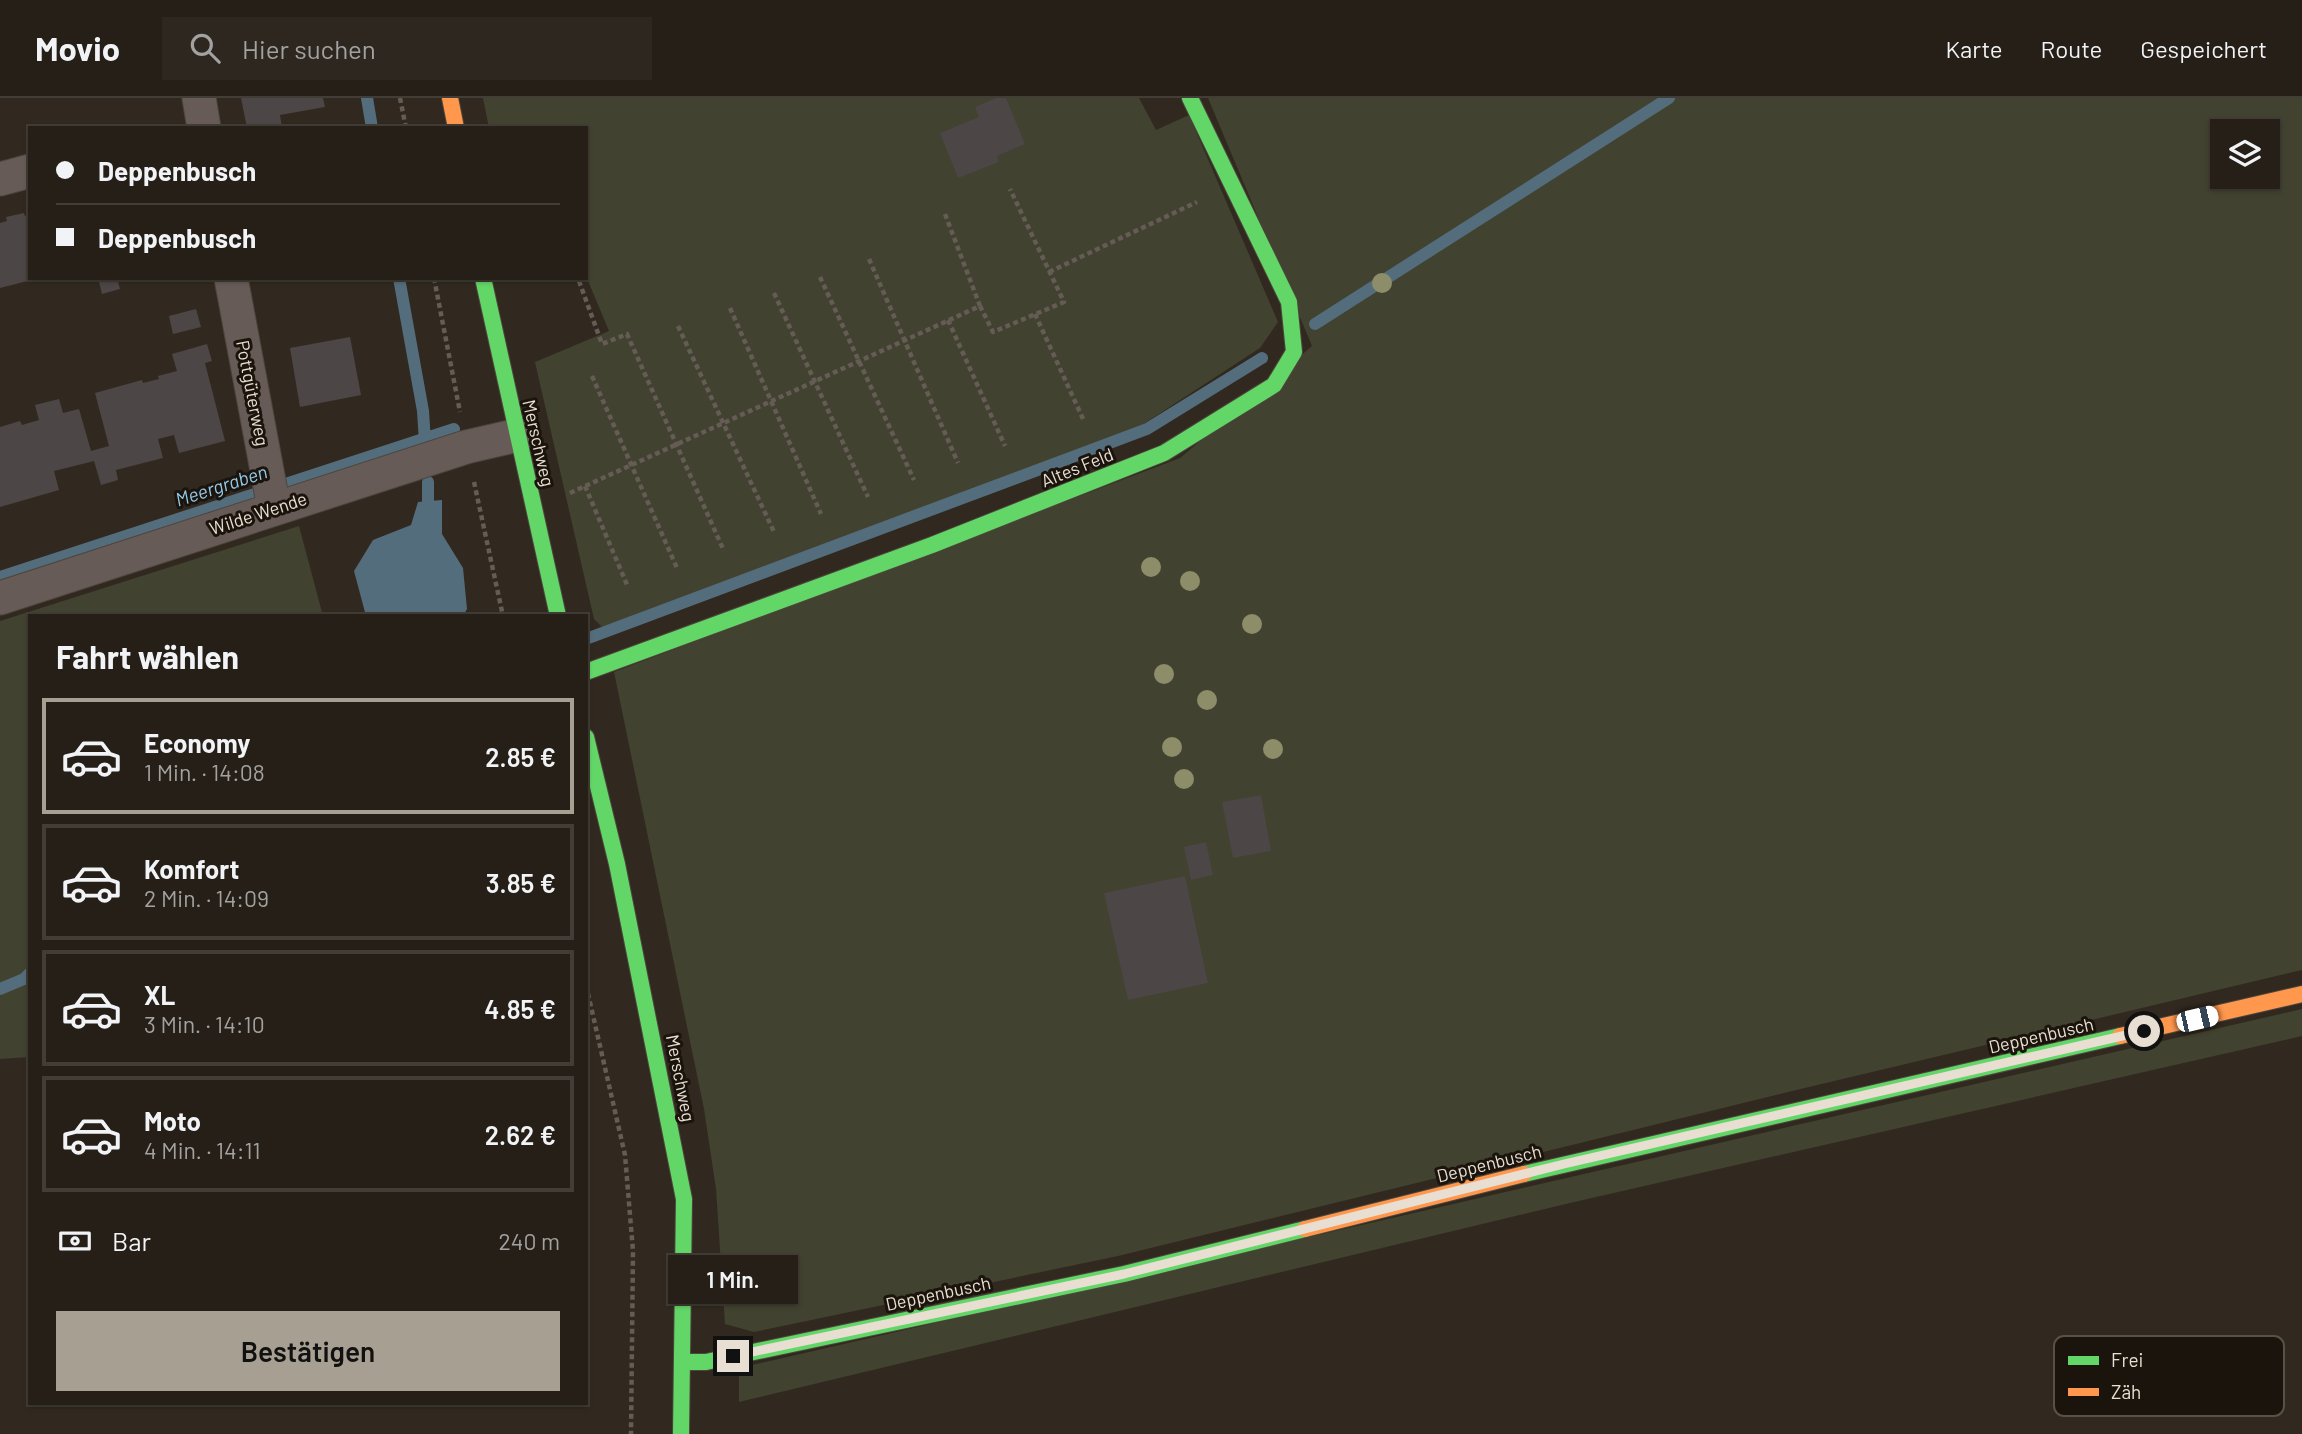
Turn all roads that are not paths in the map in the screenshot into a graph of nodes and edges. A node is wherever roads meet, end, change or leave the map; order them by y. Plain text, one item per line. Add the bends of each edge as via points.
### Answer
1 (199, 98) edge
2 (450, 98) edge
3 (1190, 98) edge
4 (203, 126) edge
5 (456, 126) edge
6 (28, 172) edge
7 (0, 179) edge
8 (232, 280) edge
9 (483, 280) edge
10 (518, 435) junction
11 (274, 508) junction
12 (0, 598) edge
13 (558, 614) edge
14 (588, 671) edge
15 (588, 745) edge
16 (2302, 994) edge
17 (683, 1362) junction
18 (681, 1434) edge

1 - 4 street
2 - 5 street
3 - 14 street, Altes Feld via 1289,302 1294,352 1275,385 1164,453 932,545
6 - 7 street
8 - 11 street, Pottgüterweg
9 - 10 street, Merschweg
10 - 11 street, Wilde Wende
10 - 13 street, Merschweg
11 - 12 street, Wilde Wende
15 - 17 street, Merschweg via 617,864 684,1199
16 - 17 street, Deppenbusch via 1564,1164 1124,1274 706,1362
17 - 18 street, Merschweg

